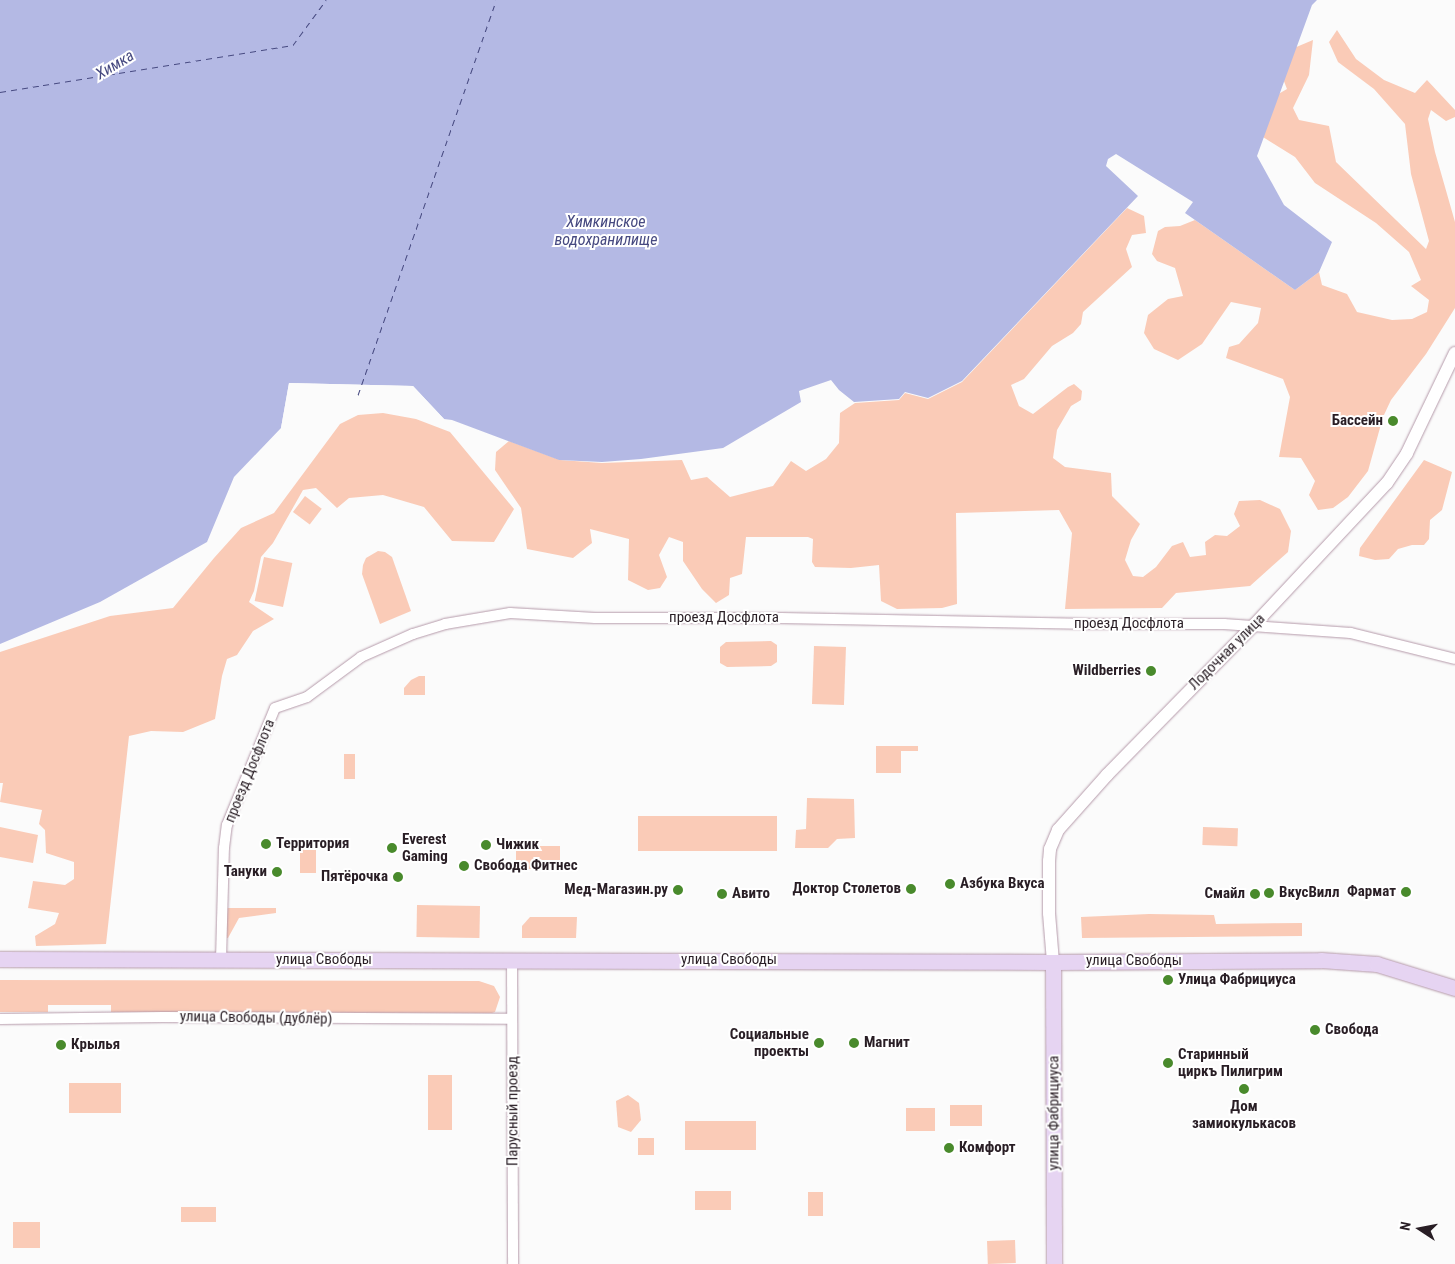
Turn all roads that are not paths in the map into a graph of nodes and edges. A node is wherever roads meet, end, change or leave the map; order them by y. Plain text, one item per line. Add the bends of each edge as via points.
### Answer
1 (1455, 353) edge
2 (1253, 626) junction
3 (1455, 659) edge
4 (0, 958) edge
5 (512, 959) junction
6 (221, 960) junction
7 (1052, 962) junction
8 (1455, 988) edge
9 (512, 1019) junction
10 (0, 1020) edge
11 (513, 1264) edge
12 (1054, 1264) edge

1 - 2 street, Лодочная улица via 1407,453 1387,483
2 - 3 street, проезд Досфлота via 1351,633
2 - 6 street, проезд Досфлота via 595,618 510,613 445,624 413,634 361,657 307,697 275,708 227,825
2 - 7 street, Лодочная улица via 1191,687 1058,830 1049,861
4 - 6 main road, улица Свободы
5 - 6 main road, улица Свободы
5 - 7 main road, улица Свободы
5 - 9 street, Парусный проезд
7 - 8 main road, улица Свободы via 1346,961 1377,964
7 - 12 main road, улица Фабрициуса
9 - 10 street, улица Свободы (дублёр) via 163,1017
9 - 11 street, Парусный проезд

